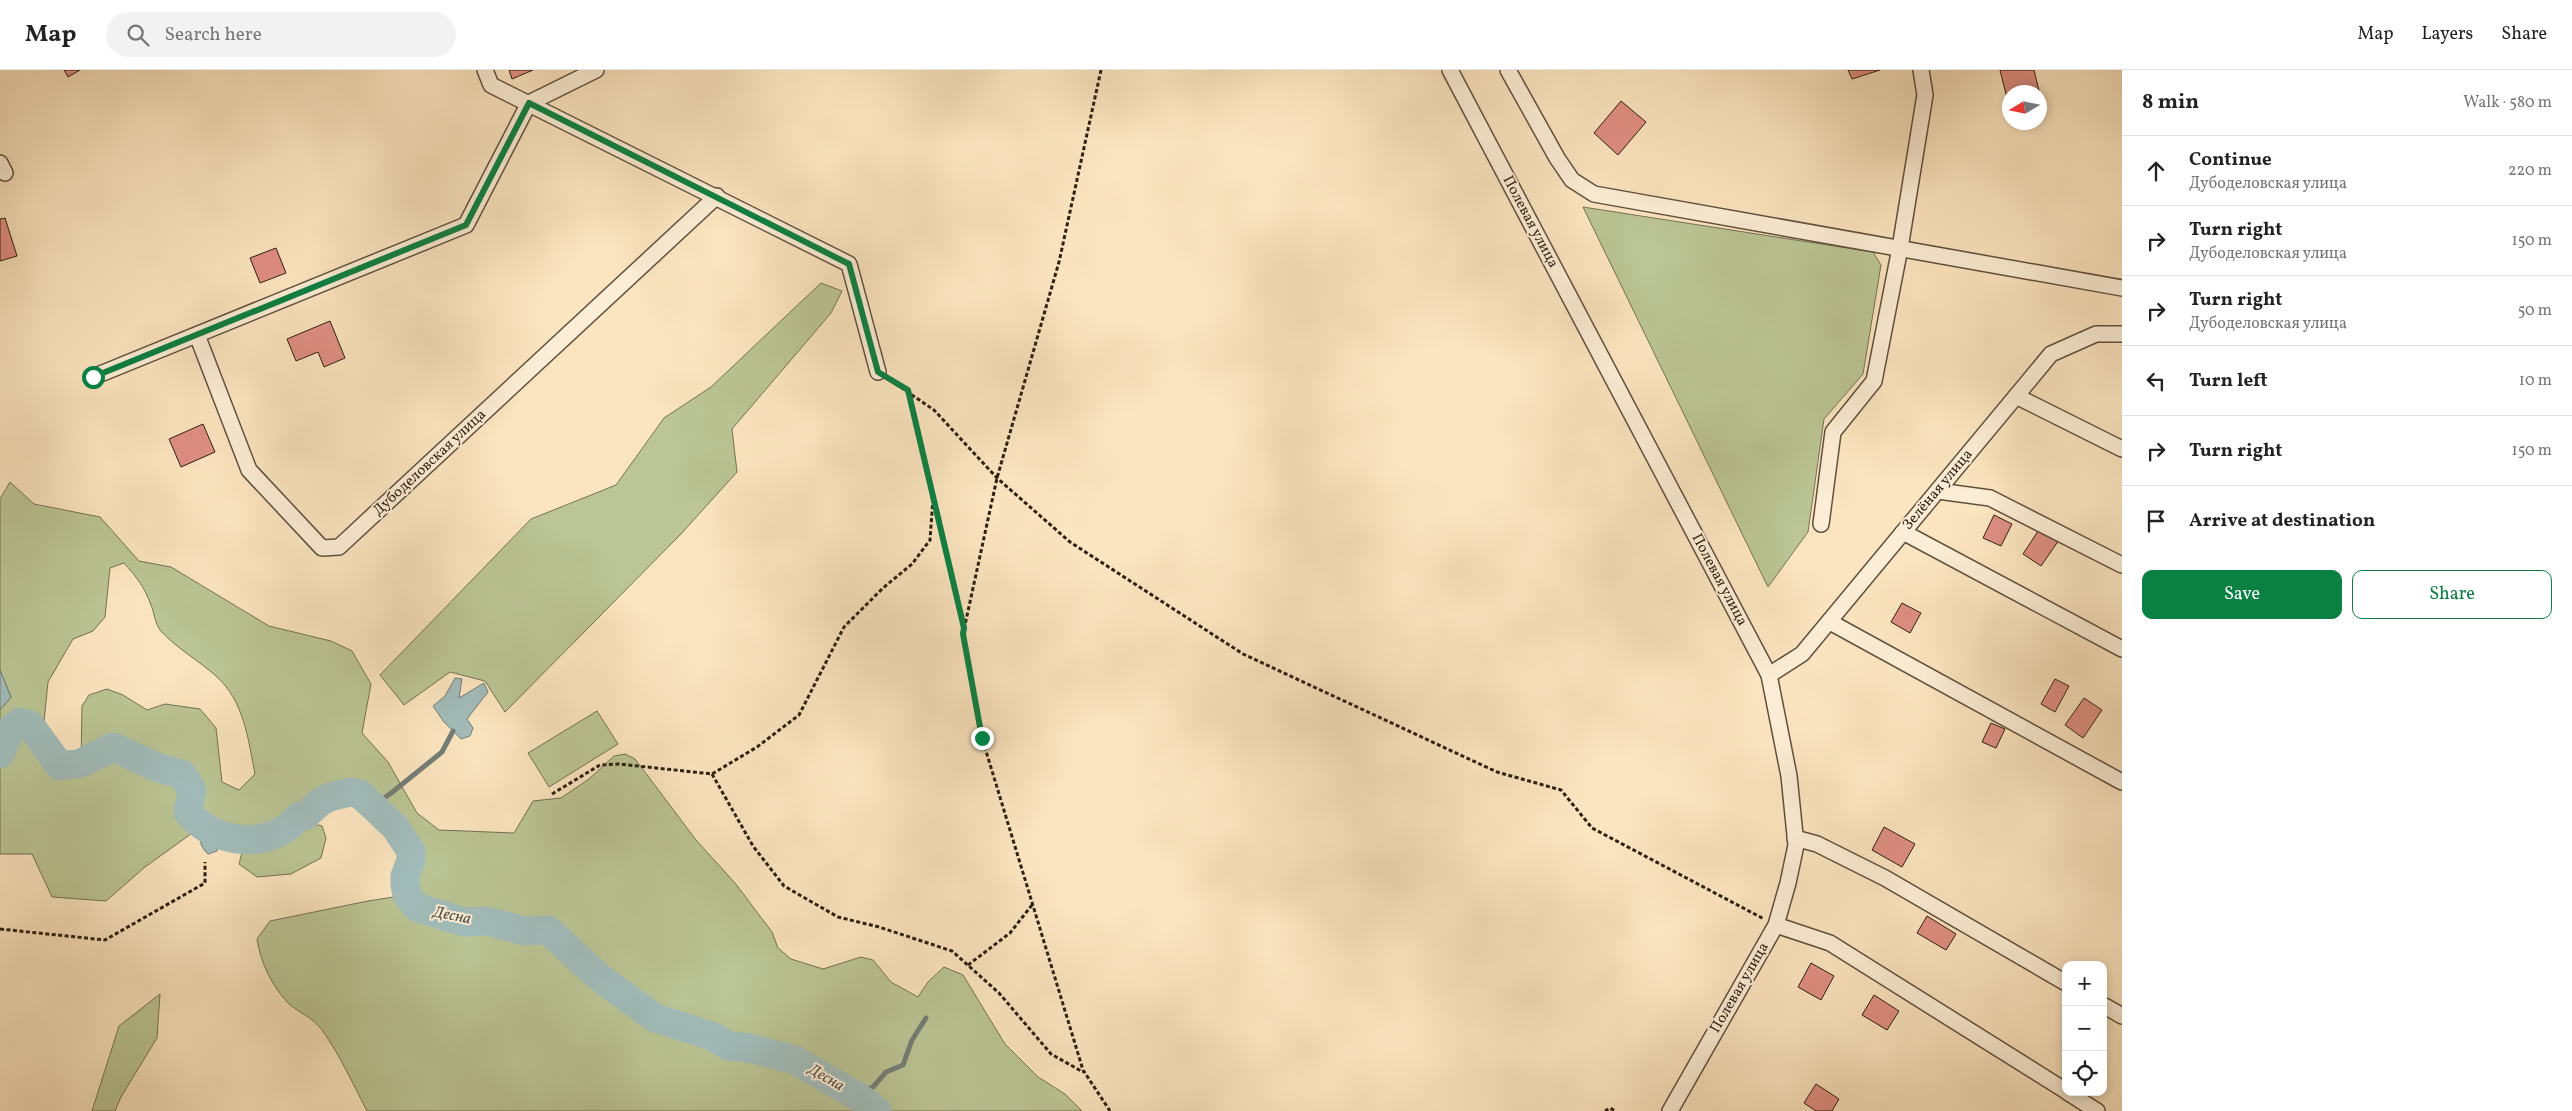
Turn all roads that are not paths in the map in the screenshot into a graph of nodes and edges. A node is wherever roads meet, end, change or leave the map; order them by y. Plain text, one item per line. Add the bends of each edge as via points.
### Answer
1 (484, 70) edge
2 (596, 70) edge
3 (1450, 70) edge
4 (1508, 70) edge
5 (1922, 70) edge
6 (529, 103) junction
7 (717, 196) junction
8 (1900, 248) junction
9 (2122, 288) edge
10 (2122, 334) edge
11 (197, 335) junction
12 (878, 372) road end
13 (93, 377) dead end
14 (2016, 396) junction
15 (2122, 449) edge
16 (1938, 490) junction
17 (1821, 524) dead end
18 (1903, 532) junction
19 (2122, 565) edge
20 (1830, 622) junction
21 (2122, 649) edge
22 (1769, 675) junction
23 (2122, 782) edge
24 (1795, 838) junction
25 (1776, 925) junction
26 (2062, 981) edge
27 (2105, 1006) edge
28 (2122, 1016) edge
29 (2062, 1089) edge
30 (2073, 1096) edge
31 (1670, 1111) edge
32 (2097, 1111) edge

1 - 6 street via 491,85
2 - 6 street
3 - 22 street, Полевая улица
4 - 8 street via 1572,180 1594,194
5 - 8 street via 1925,95
6 - 7 street
6 - 11 street via 466,225
7 - 11 street, Дубоделовская улица via 339,547 322,548 248,470
7 - 12 street via 849,264
8 - 9 street
8 - 17 street via 1874,381 1833,432
10 - 14 street, Зелёная улица via 2096,334 2051,354
11 - 13 street
14 - 15 street
14 - 16 street, Зелёная улица
16 - 18 street, Зелёная улица
16 - 19 street via 1990,498
18 - 20 street, Зелёная улица
18 - 21 street
20 - 22 street, Зелёная улица via 1802,654
20 - 23 street
22 - 24 street, Полевая улица via 1788,776
24 - 25 street, Полевая улица via 1788,883
24 - 26 street via 1817,844 1885,878
25 - 29 street via 1830,943
25 - 31 street, Полевая улица
27 - 28 street
30 - 32 street

